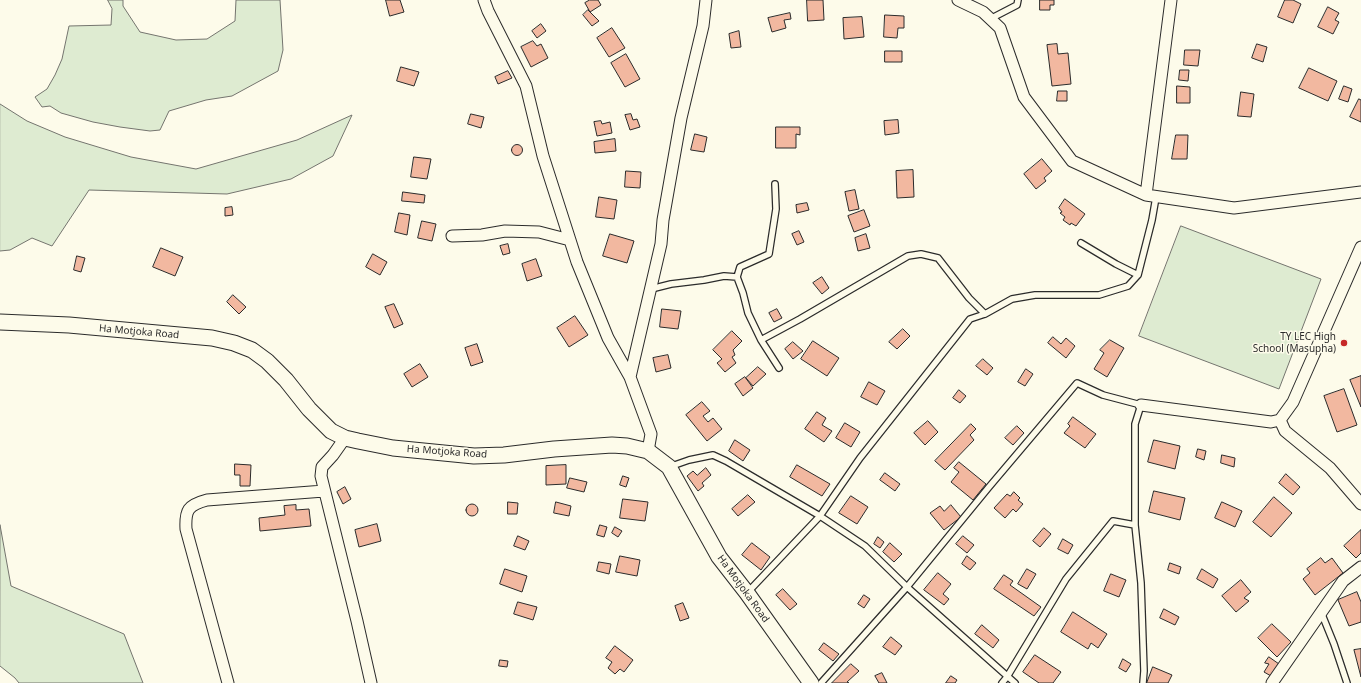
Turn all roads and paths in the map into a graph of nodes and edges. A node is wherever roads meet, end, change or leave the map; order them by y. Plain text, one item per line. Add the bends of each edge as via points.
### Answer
1 (484, 0) edge
2 (706, 0) edge
3 (958, 0) edge
4 (1018, 0) edge
5 (1171, 0) edge
6 (990, 19) junction
7 (774, 184) dead end
8 (1361, 192) edge
9 (1151, 196) junction
10 (452, 236) dead end
11 (570, 240) junction
12 (1081, 243) dead end
13 (1361, 247) edge
14 (1138, 275) junction
15 (737, 278) junction
16 (650, 290) junction
17 (985, 314) junction
18 (0, 322) edge
19 (761, 340) junction
20 (779, 368) dead end
21 (630, 377) junction
22 (1141, 405) junction
23 (1280, 420) junction
24 (345, 438) junction
25 (648, 451) junction
26 (669, 467) junction
27 (324, 491) junction
28 (1361, 504) edge
29 (820, 516) junction
30 (1135, 525) junction
31 (1361, 567) edge
32 (907, 587) junction
33 (747, 593) junction
34 (1321, 612) junction
35 (1008, 677) junction
36 (228, 683) edge
37 (371, 683) edge
38 (811, 683) edge
39 (822, 683) edge
40 (1002, 683) edge
41 (1015, 683) edge
42 (1143, 683) edge
43 (1272, 683) edge
44 (1347, 683) edge

1 - 11 street via 526,86 543,156
2 - 16 street via 703,26 681,118 661,244
3 - 6 street via 983,12
4 - 6 lane via 1017,5
5 - 9 street
6 - 9 street via 1000,28 1024,97 1072,161
7 - 15 lane via 776,209 769,254 740,267
8 - 9 street via 1234,208
9 - 14 lane via 1152,220
10 - 11 street via 482,236 505,231 539,232
11 - 21 street via 608,338
12 - 14 lane
13 - 23 street via 1293,402
14 - 17 lane via 1128,286 1099,295 1035,295 1012,299
15 - 16 lane via 724,276
15 - 19 lane via 748,313
16 - 21 street
17 - 19 lane via 938,258 922,254 908,256
17 - 29 lane via 970,319 860,458
18 - 24 street, Ha Motjoka Road via 101,328 212,338 234,343 252,350 267,361 323,424
19 - 20 lane
21 - 25 street via 652,434
22 - 23 street via 1271,422
22 - 30 lane via 1135,424
22 - 32 lane via 1103,395 1077,383
23 - 28 street via 1285,431 1330,468
24 - 25 street, Ha Motjoka Road via 393,448 474,456 612,445
24 - 27 street via 322,467
25 - 26 street, Ha Motjoka Road
26 - 29 lane via 713,455
26 - 33 street, Ha Motjoka Road via 719,557
27 - 36 street via 207,500 195,503 188,509 185,517 186,529
27 - 37 street
29 - 32 lane via 865,546
29 - 33 lane
30 - 35 lane via 1113,521 1066,579
30 - 42 lane via 1141,583
31 - 34 street via 1343,581
32 - 35 lane
32 - 39 lane
33 - 38 street, Ha Motjoka Road
34 - 43 street
34 - 44 lane
35 - 40 lane
35 - 41 lane

